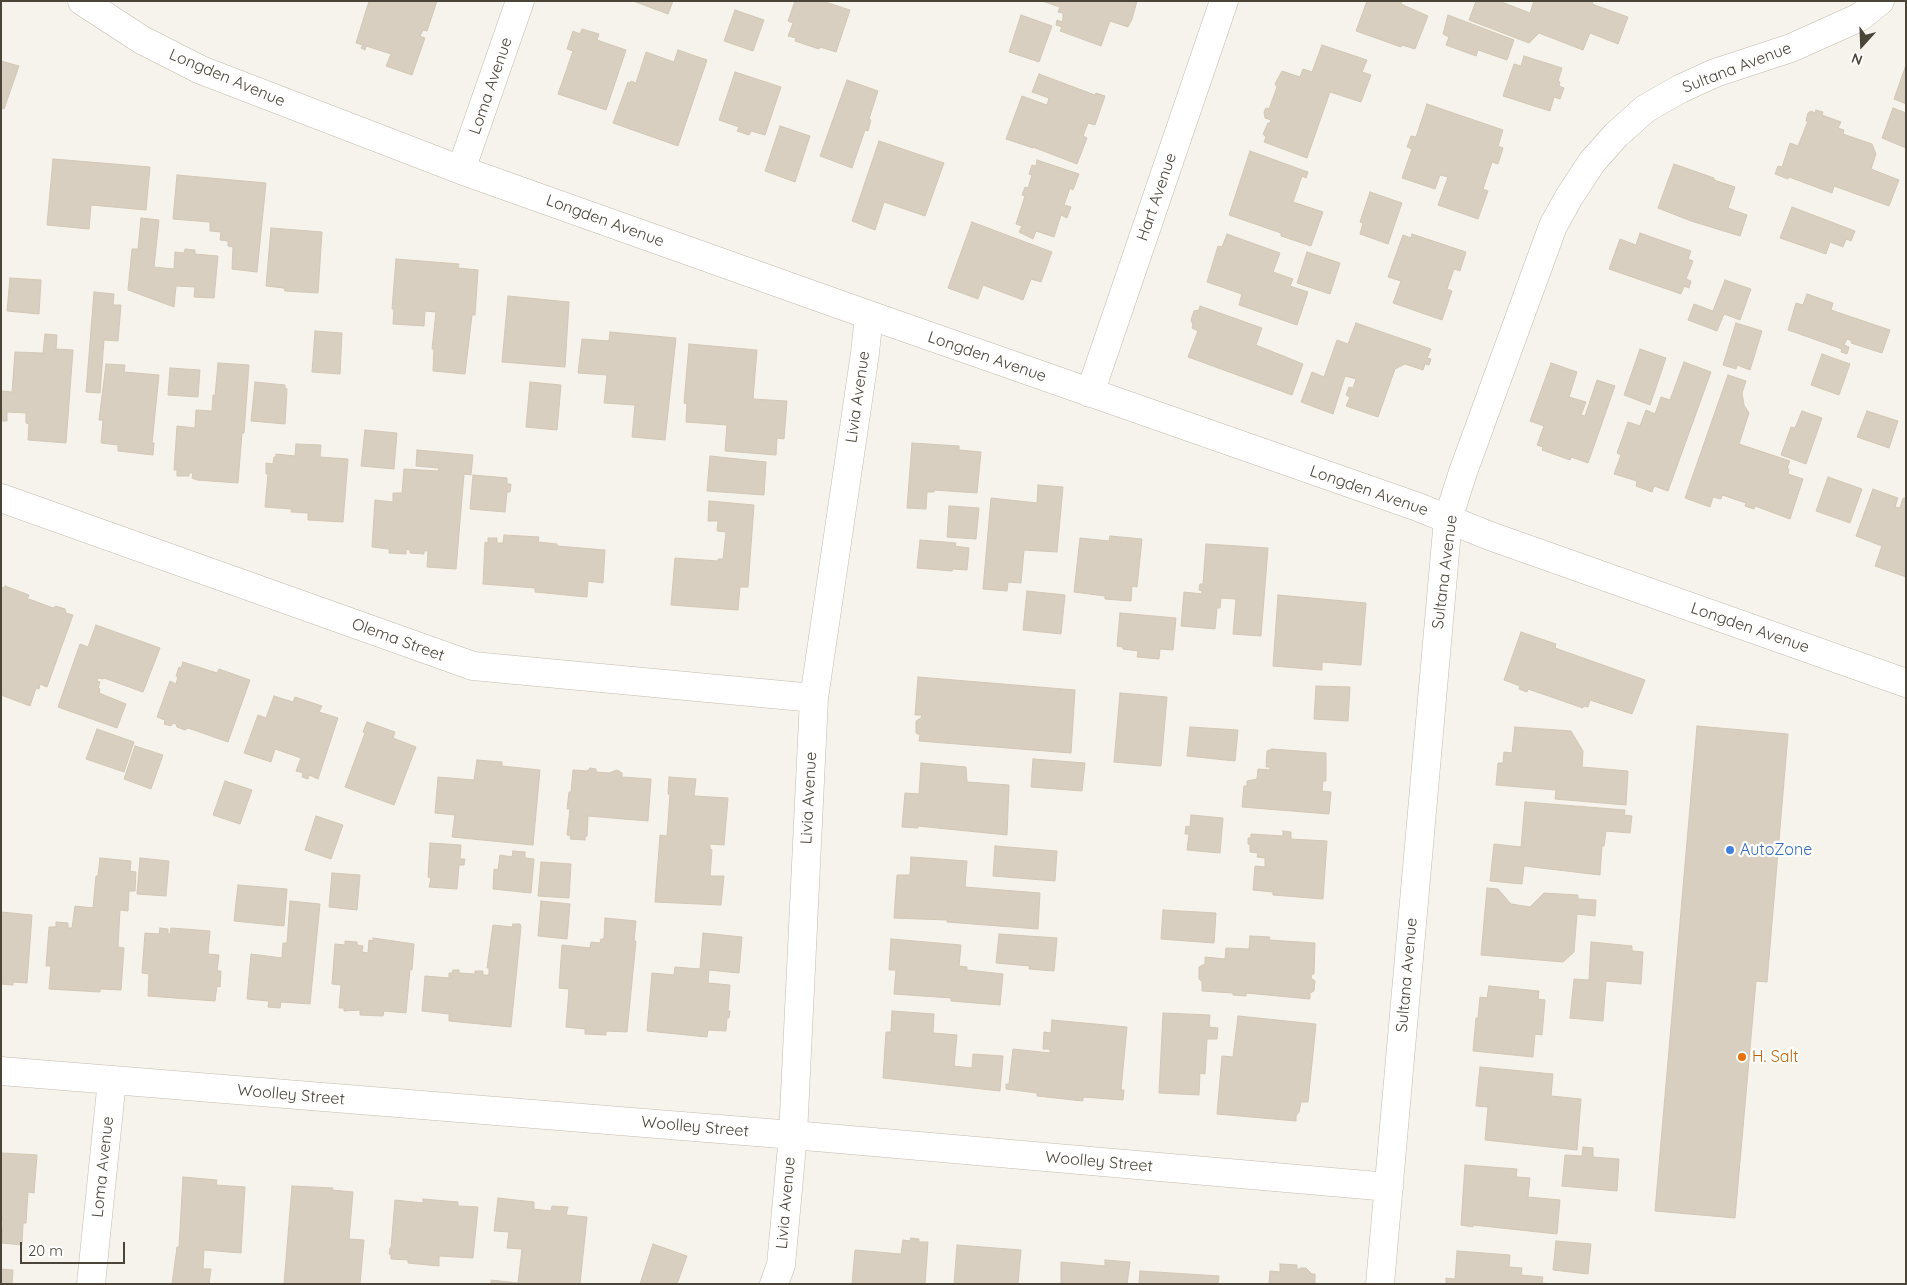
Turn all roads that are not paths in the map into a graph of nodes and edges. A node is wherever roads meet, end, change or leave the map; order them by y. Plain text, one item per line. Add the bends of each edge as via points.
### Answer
1 (82, 1) edge
2 (520, 1) edge
3 (1224, 1) edge
4 (1880, 1) edge
5 (461, 170) junction
6 (869, 315) junction
7 (1090, 393) junction
8 (1, 498) edge
9 (1448, 519) junction
10 (1906, 683) edge
11 (814, 698) junction
12 (1, 1071) edge
13 (112, 1080) junction
14 (793, 1135) junction
15 (1389, 1187) junction
16 (91, 1284) edge
17 (774, 1284) edge
18 (1380, 1284) edge

1 - 5 street, Longden Avenue via 142,40 201,70
2 - 5 street, Loma Avenue
3 - 7 street, Hart Avenue
4 - 9 street, Sultana Avenue via 1860,17 1791,48 1680,89 1645,109 1592,162 1553,226
5 - 6 street, Longden Avenue
6 - 7 street, Longden Avenue
6 - 11 street, Livia Avenue
7 - 9 street, Longden Avenue
8 - 11 street, Olema Street via 473,666
9 - 10 street, Longden Avenue
9 - 15 street, Sultana Avenue
11 - 14 street, Livia Avenue
12 - 13 street, Woolley Street
13 - 14 street, Woolley Street
13 - 16 street, Loma Avenue
14 - 15 street, Woolley Street
14 - 17 street, Livia Avenue via 781,1265
15 - 18 street, Sultana Avenue

